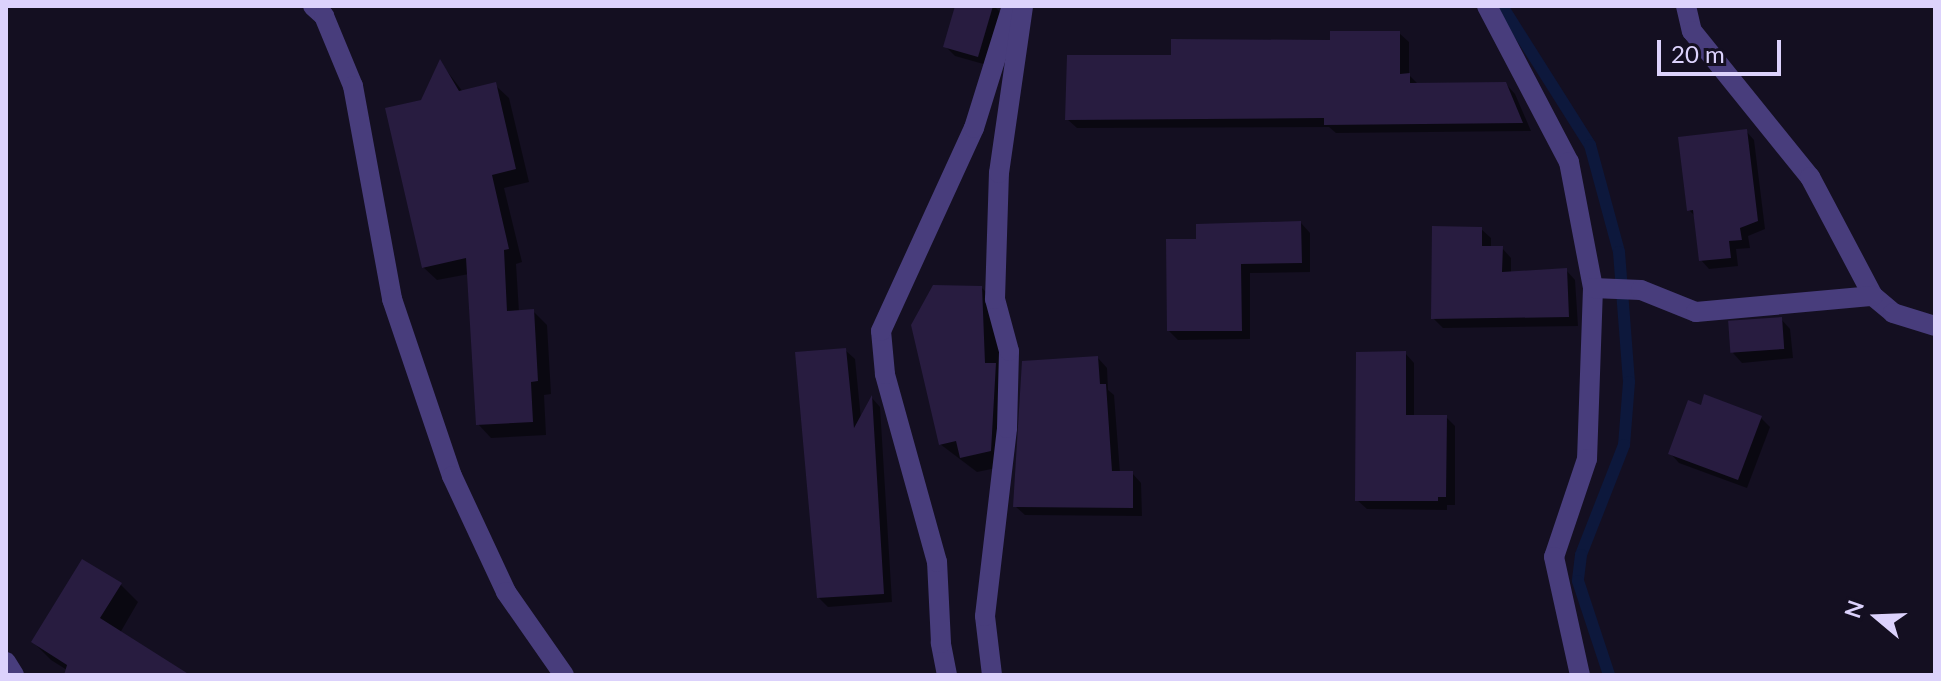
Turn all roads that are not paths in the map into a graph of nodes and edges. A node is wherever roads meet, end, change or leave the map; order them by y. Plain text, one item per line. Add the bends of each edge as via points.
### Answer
1 (313, 6) edge
2 (1012, 6) edge
3 (1023, 6) edge
4 (1487, 6) edge
5 (1686, 6) edge
6 (1600, 289) junction
7 (1873, 296) junction
8 (1935, 326) edge
9 (6, 662) edge
10 (14, 675) edge
11 (564, 675) edge
12 (947, 675) edge
13 (992, 675) edge
14 (1580, 675) edge

1 - 11 street via 324,16 353,86 392,299 452,476 506,592
2 - 12 street via 974,128 881,331 885,374 937,562
3 - 13 street via 999,173 995,299 1009,351 1007,428 985,616
4 - 6 street via 1569,162
5 - 7 street via 1692,31 1810,177
6 - 7 street via 1641,290 1696,312
6 - 14 street via 1587,459 1554,557
7 - 8 street via 1893,313
9 - 10 street

